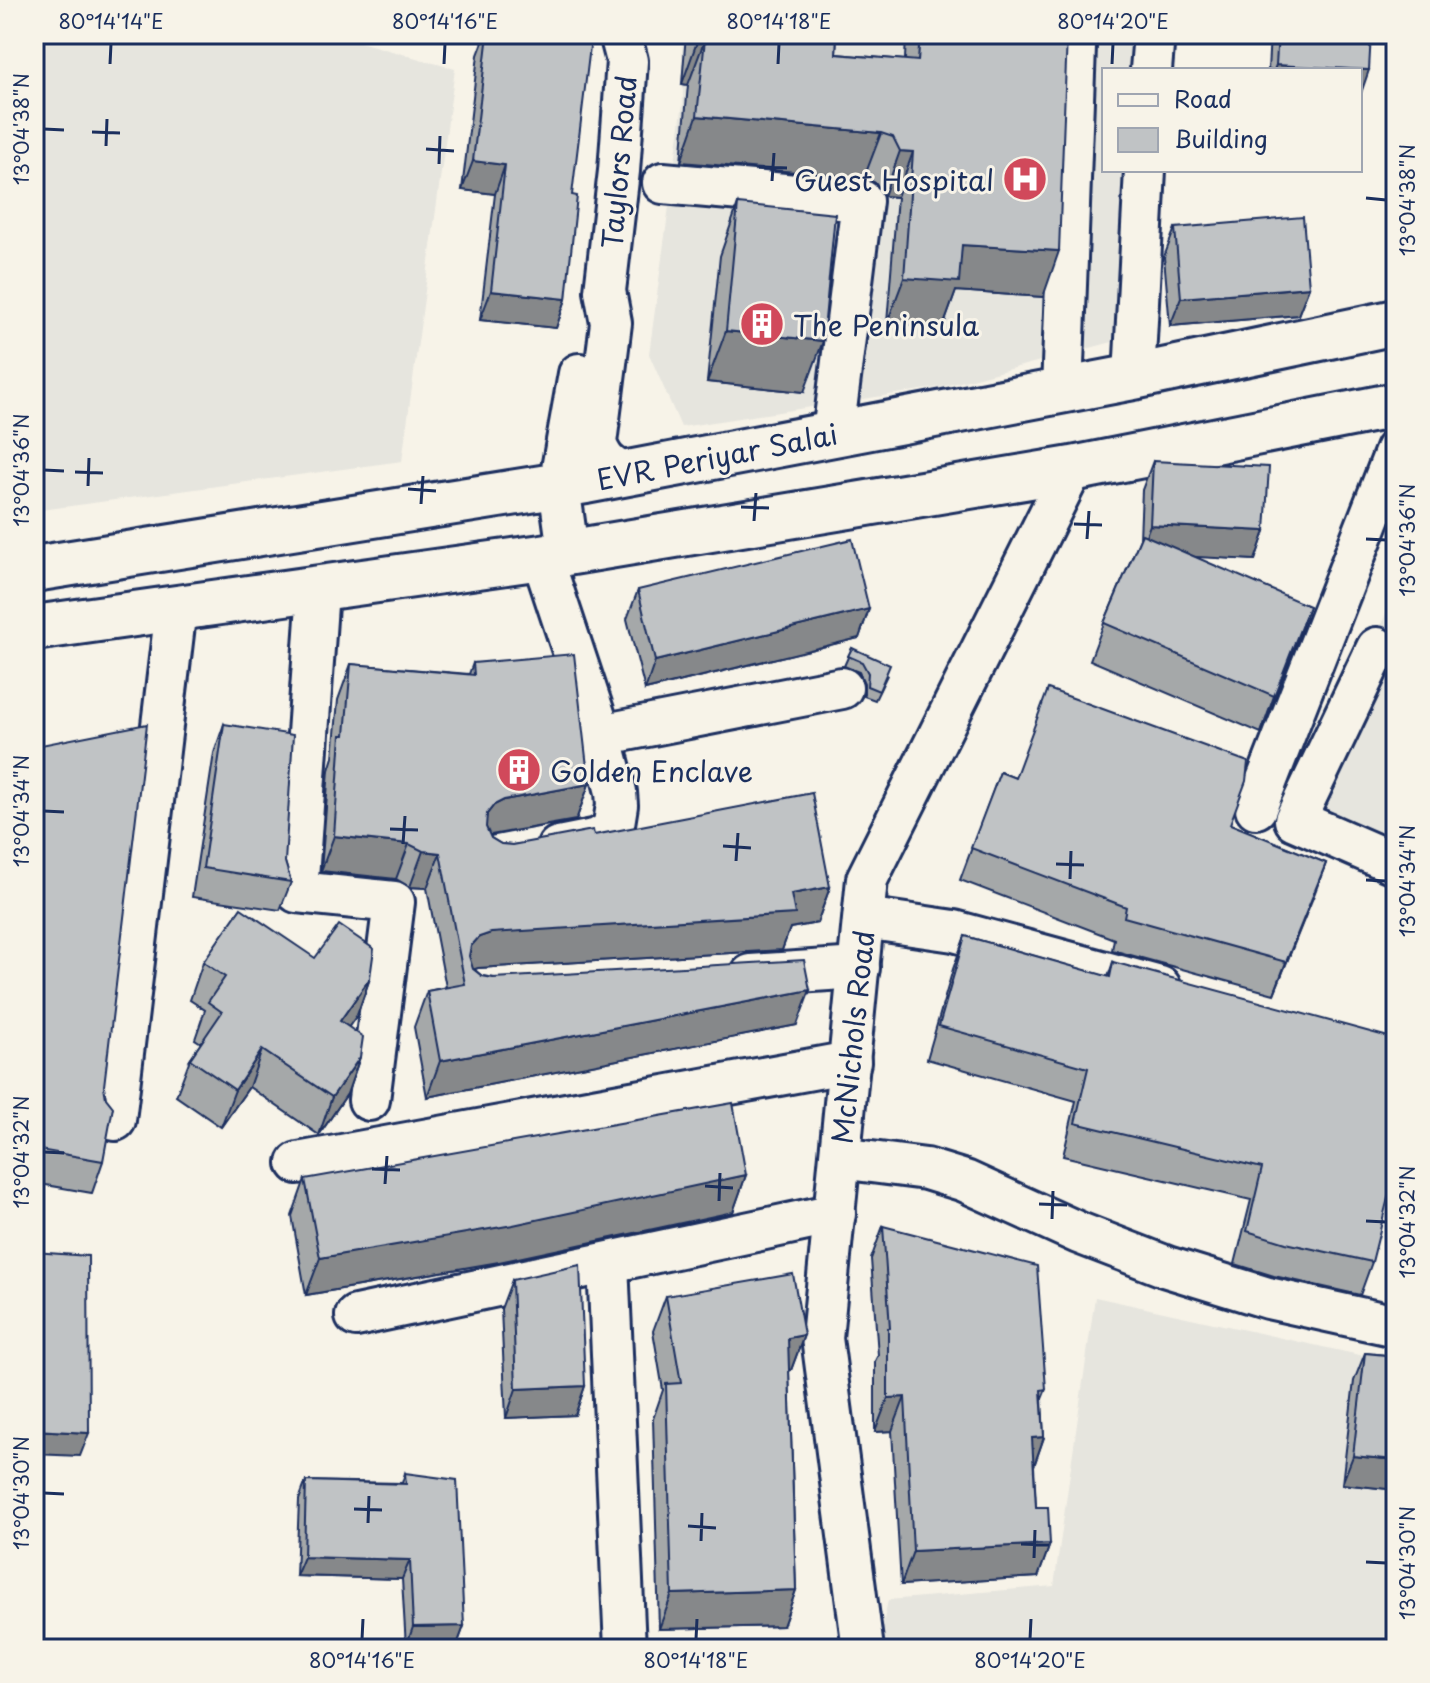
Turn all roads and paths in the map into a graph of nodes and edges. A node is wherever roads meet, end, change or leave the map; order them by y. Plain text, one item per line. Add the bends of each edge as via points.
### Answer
1 (620, 34) edge
2 (1154, 34) edge
3 (1075, 47) dead end
4 (1151, 68) edge
5 (1145, 172) edge
6 (663, 183) dead end
7 (605, 291) junction
8 (1396, 322) edge
9 (1134, 377) junction
10 (1062, 391) junction
11 (1396, 405) edge
12 (833, 434) junction
13 (1396, 450) edge
14 (1072, 469) junction
15 (624, 474) junction
16 (559, 486) junction
17 (555, 554) junction
18 (34, 569) edge
19 (318, 590) junction
20 (176, 608) junction
21 (1326, 625) junction
22 (34, 628) edge
23 (1386, 652) edge
24 (842, 688) dead end
25 (601, 735) junction
26 (1256, 808) dead end
27 (524, 853) edge
28 (1396, 864) edge
29 (864, 918) junction
30 (859, 968) junction
31 (709, 978) edge
32 (1198, 997) edge
33 (850, 1062) junction
34 (369, 1100) dead end
35 (115, 1120) edge
36 (840, 1158) junction
37 (298, 1163) dead end
38 (835, 1214) junction
39 (608, 1263) junction
40 (356, 1316) dead end
41 (1396, 1326) edge
42 (625, 1649) edge
43 (863, 1649) edge

1 - 7 street, Taylors Road via 627,61
2 - 4 street
3 - 10 street
5 - 9 street
6 - 12 street via 862,201
7 - 15 street, Taylors Road via 611,323 596,443 608,466
7 - 16 street, Taylors Road via 588,319
8 - 9 main road, EVR Periyar Salai
9 - 10 main road, EVR Periyar Salai
10 - 12 main road, EVR Periyar Salai
11 - 14 main road
12 - 15 main road, EVR Periyar Salai
13 - 21 street
14 - 17 main road
14 - 29 street, McNichols Road via 867,879
15 - 16 main road, EVR Periyar Salai
16 - 17 street, Taylors Road
16 - 18 main road, EVR Periyar Salai
17 - 19 main road
17 - 25 street, Taylors Road
19 - 20 main road
19 - 34 street via 297,892 394,902
20 - 22 main road
20 - 35 street
21 - 23 street
21 - 26 street
23 - 28 street via 1295,820
24 - 25 street
25 - 27 street, Taylors Road via 616,792 613,830 598,839
29 - 30 street, McNichols Road
29 - 32 street via 954,931
30 - 31 street
30 - 33 street, McNichols Road
33 - 36 street, McNichols Road
33 - 37 street
36 - 38 street, McNichols Road
36 - 41 street via 926,1169 1167,1267 1268,1298
38 - 39 street
38 - 43 street, McNichols Road via 822,1338
39 - 40 street
39 - 42 street

